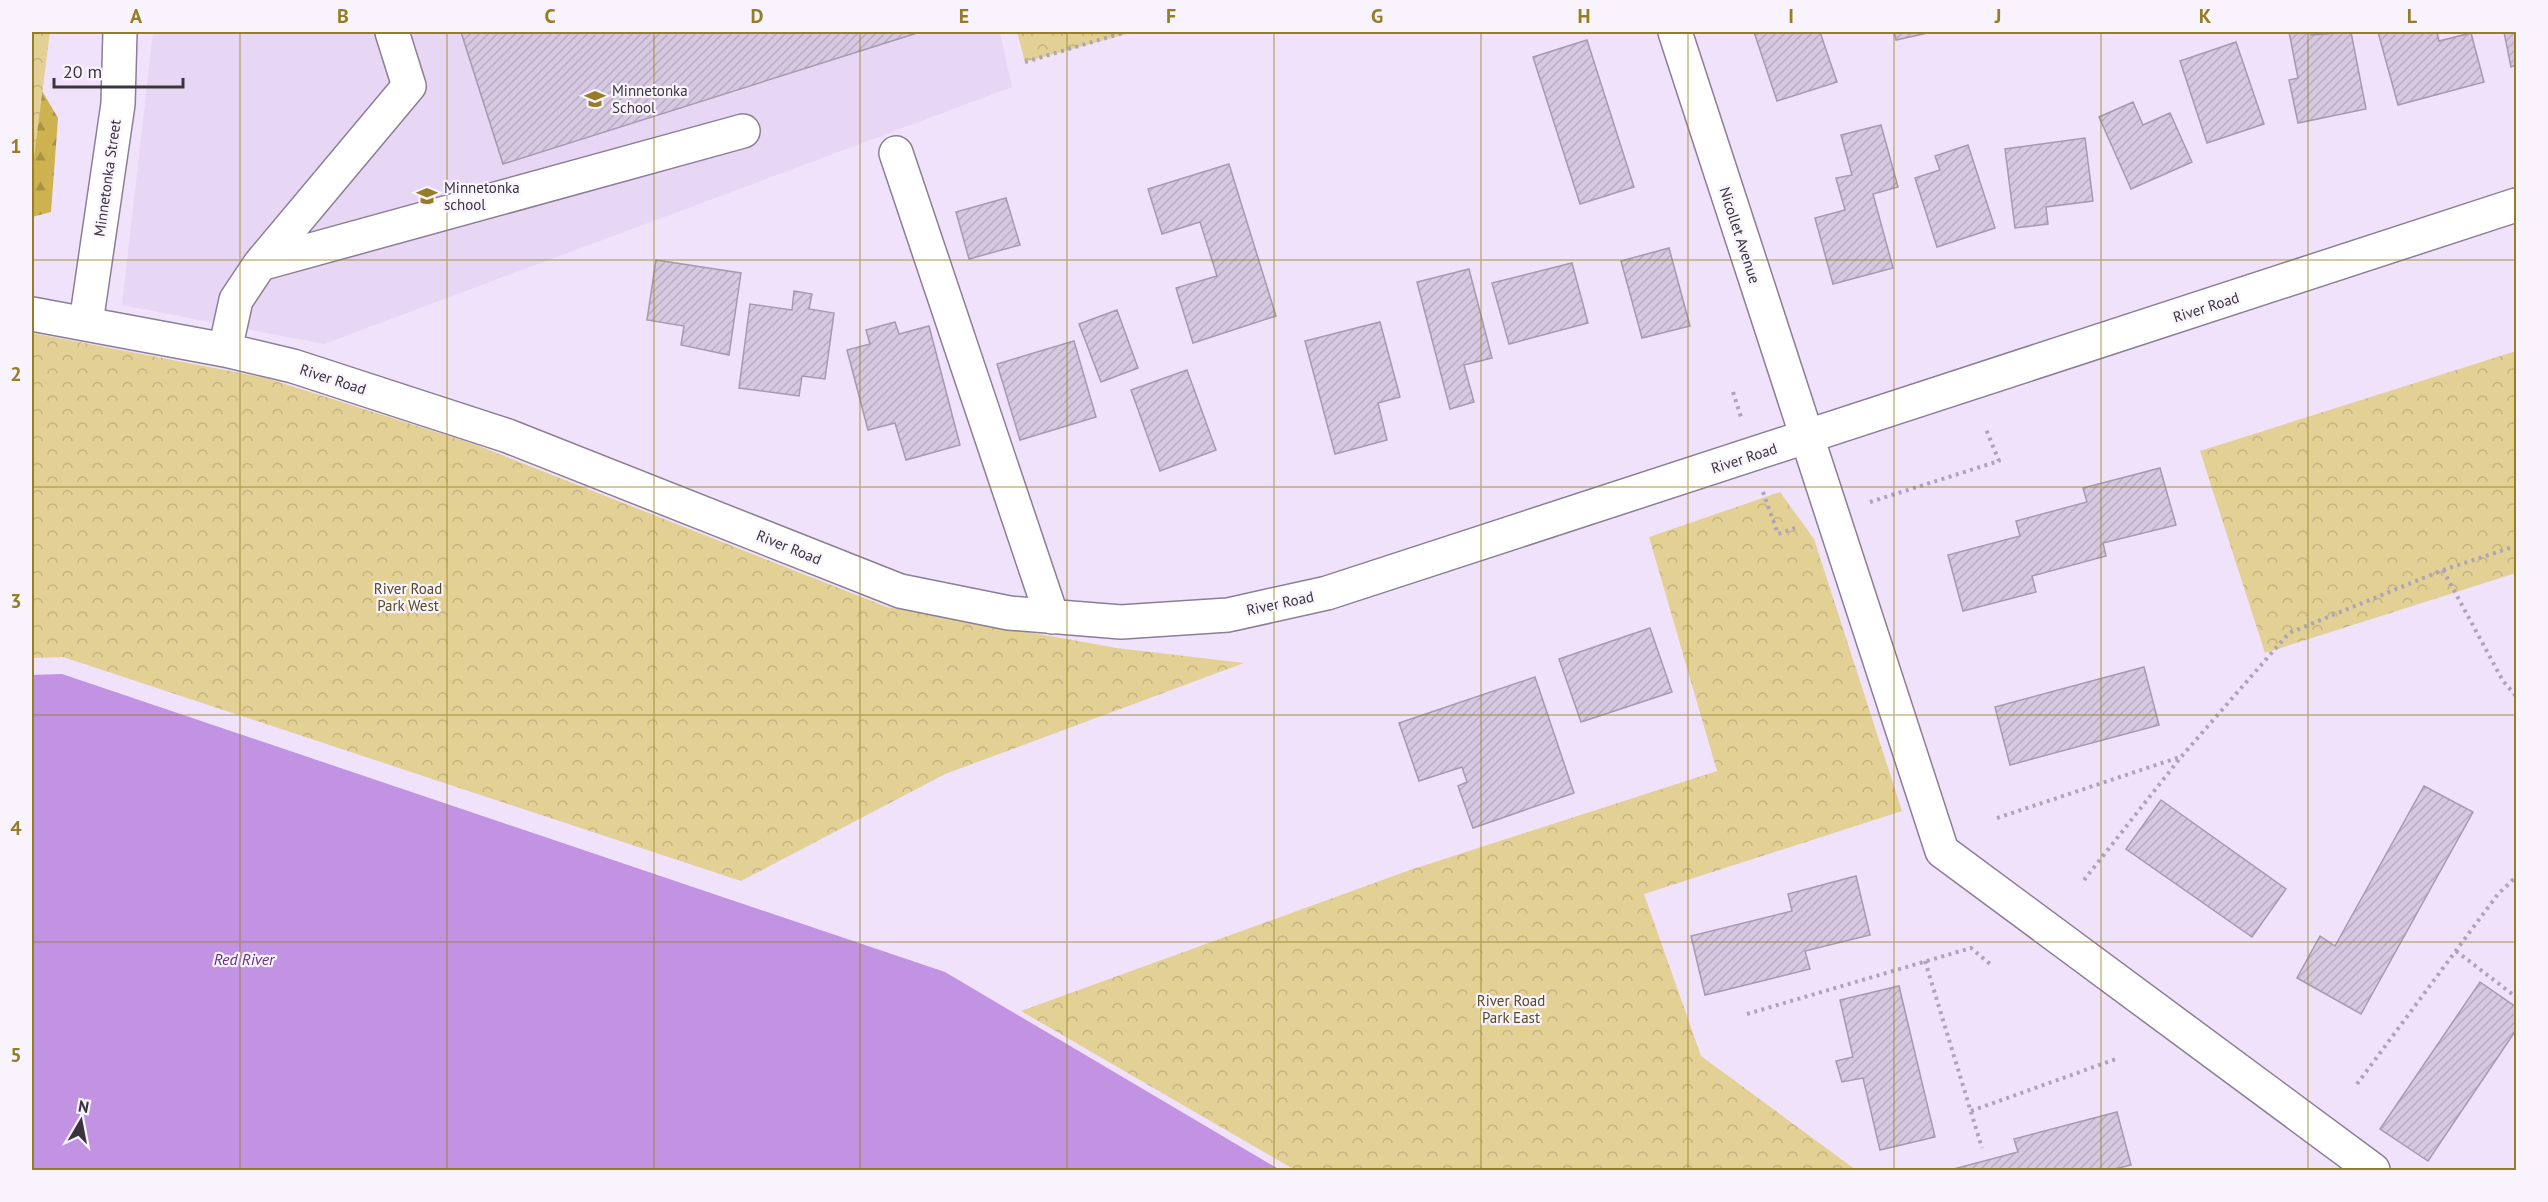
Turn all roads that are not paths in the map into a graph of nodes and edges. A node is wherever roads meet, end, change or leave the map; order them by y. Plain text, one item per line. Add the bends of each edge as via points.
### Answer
1 (120, 32) edge
2 (392, 32) edge
3 (1675, 32) edge
4 (743, 131) dead end
5 (896, 153) dead end
6 (2517, 205) edge
7 (260, 264) junction
8 (32, 314) edge
9 (86, 323) junction
10 (225, 350) junction
11 (1806, 438) junction
12 (1052, 617) junction
13 (2373, 1170) edge

1 - 9 street, Minnetonka Street via 118,104
2 - 7 street via 409,86
3 - 11 street, Nicollet Avenue
4 - 7 street
5 - 12 street
6 - 11 street, River Road
7 - 10 street via 236,300
8 - 9 street, River Road
9 - 10 street, River Road
10 - 12 street, River Road via 293,366 508,436 900,591 1009,613
11 - 12 street, River Road via 1327,593 1228,615 1120,622
11 - 13 street, Nicollet Avenue via 1942,851

